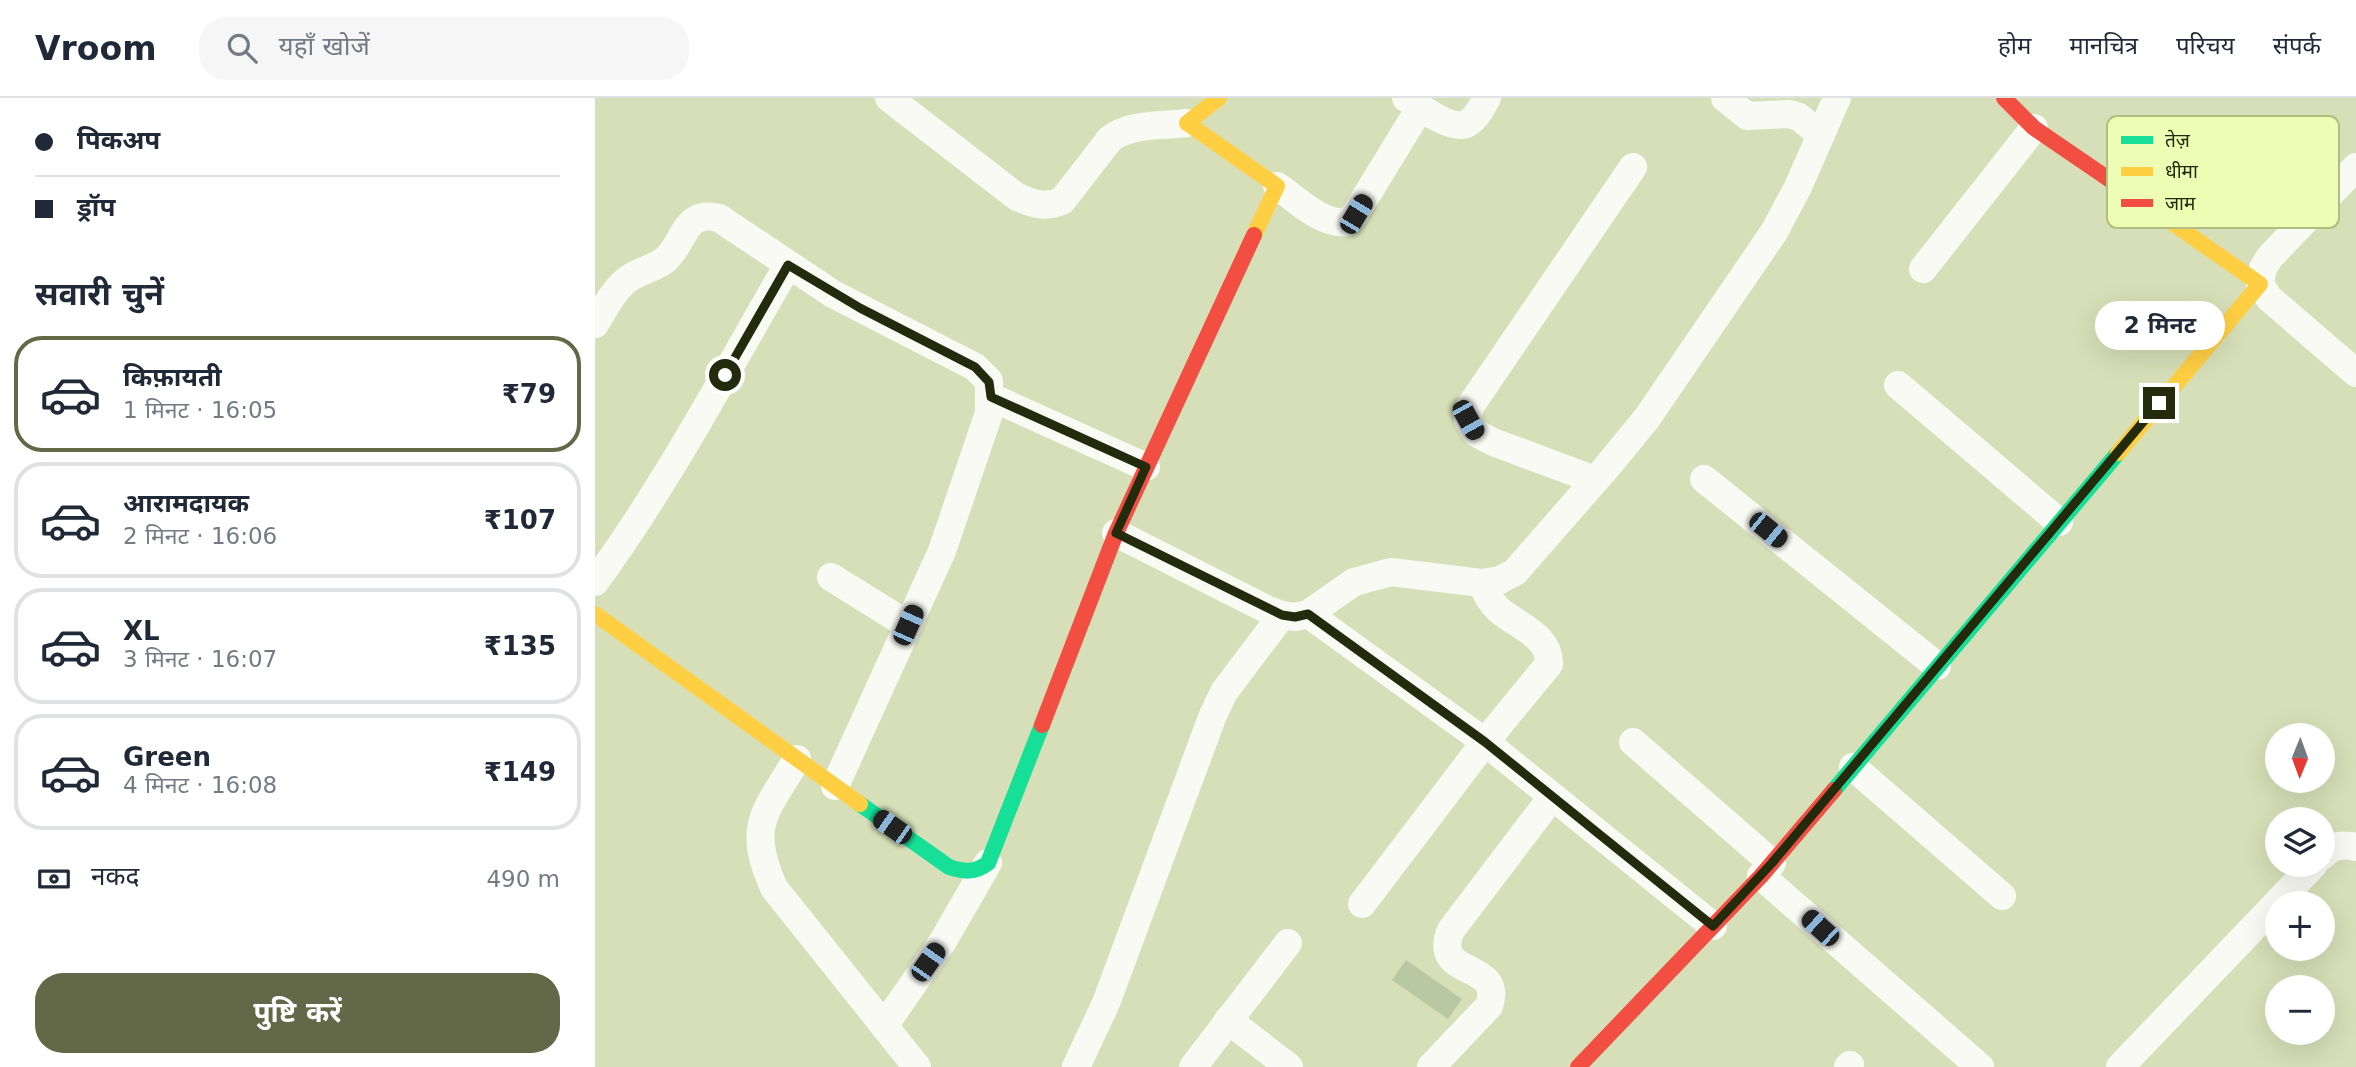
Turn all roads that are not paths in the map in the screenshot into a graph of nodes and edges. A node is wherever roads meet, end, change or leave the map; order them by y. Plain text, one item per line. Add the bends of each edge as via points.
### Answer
1 (889, 98) edge
2 (1219, 98) edge
3 (1487, 98) edge
4 (1725, 98) edge
5 (1837, 98) edge
6 (2008, 100) edge
7 (1413, 103) edge
8 (1187, 124) junction
9 (2033, 128) junction
10 (1821, 135) junction
11 (1633, 167) dead end
12 (2356, 167) edge
13 (2107, 179) edge
14 (2339, 185) edge
15 (1277, 186) junction
16 (2179, 228) edge
17 (2298, 228) edge
18 (788, 265) junction
19 (1923, 269) dead end
20 (2260, 284) junction
21 (595, 324) edge
22 (2356, 373) edge
23 (1898, 385) dead end
24 (991, 397) junction
25 (1146, 467) junction
26 (1704, 479) dead end
27 (1595, 480) junction
28 (2059, 522) junction
29 (1116, 533) junction
30 (831, 577) dead end
31 (595, 582) edge
32 (1481, 583) junction
33 (595, 614) edge
34 (1295, 615) junction
35 (908, 625) junction
36 (1937, 666) junction
37 (1485, 742) junction
38 (1633, 742) dead end
39 (797, 759) junction
40 (1853, 767) junction
41 (835, 786) junction
42 (1552, 797) junction
43 (2335, 847) edge
44 (2356, 847) edge
45 (988, 863) junction
46 (1766, 869) junction
47 (2302, 877) edge
48 (2288, 891) edge
49 (2002, 896) dead end
50 (1362, 904) dead end
51 (2265, 916) edge
52 (1713, 926) junction
53 (1288, 943) dead end
54 (1228, 1020) junction
55 (884, 1026) junction
56 (917, 1067) edge
57 (1076, 1067) edge
58 (1193, 1067) edge
59 (1289, 1067) edge
60 (1431, 1067) edge
61 (1578, 1067) edge
62 (1980, 1067) edge
63 (2120, 1067) edge

1 - 8 street via 1017,197 1038,206 1062,201 1119,132
2 - 8 street
3 - 7 street via 1478,114 1457,125
4 - 10 street via 1747,116 1789,114
5 - 10 street
6 - 9 street
7 - 15 street via 1356,214 1347,222 1325,220
8 - 15 street
9 - 13 street
9 - 19 street
10 - 27 street via 1774,232 1647,418
11 - 27 street via 1469,408 1468,420 1476,433
12 - 14 street
15 - 25 street
16 - 20 street
17 - 20 street via 2269,258
18 - 21 street via 719,218 695,218 664,261 628,278 618,288
18 - 24 street via 975,367 989,382
18 - 31 street via 662,485
20 - 22 street via 2269,298
20 - 28 street
23 - 28 street
24 - 25 street
24 - 35 street via 942,551
25 - 29 street
26 - 36 street
27 - 32 street via 1515,572
28 - 36 street
29 - 34 street
29 - 45 street
30 - 35 street
32 - 34 street via 1391,572 1355,582
32 - 37 street via 1498,609 1546,645 1549,655 1543,674
33 - 39 street
34 - 37 street
34 - 57 street via 1224,692 1106,1003
35 - 41 street
36 - 40 street
37 - 42 street
37 - 50 street
38 - 46 street
39 - 41 street
39 - 55 street via 762,818 759,841 763,863 774,888
40 - 46 street
40 - 49 street
41 - 45 street via 949,867 976,872
42 - 52 street
42 - 60 street via 1446,941 1452,959 1485,979 1492,996 1489,1006
43 - 44 street
45 - 55 street via 943,941
46 - 52 street
46 - 62 street
47 - 48 street
51 - 63 street
52 - 61 street
53 - 54 street
54 - 58 street
54 - 59 street
55 - 56 street

